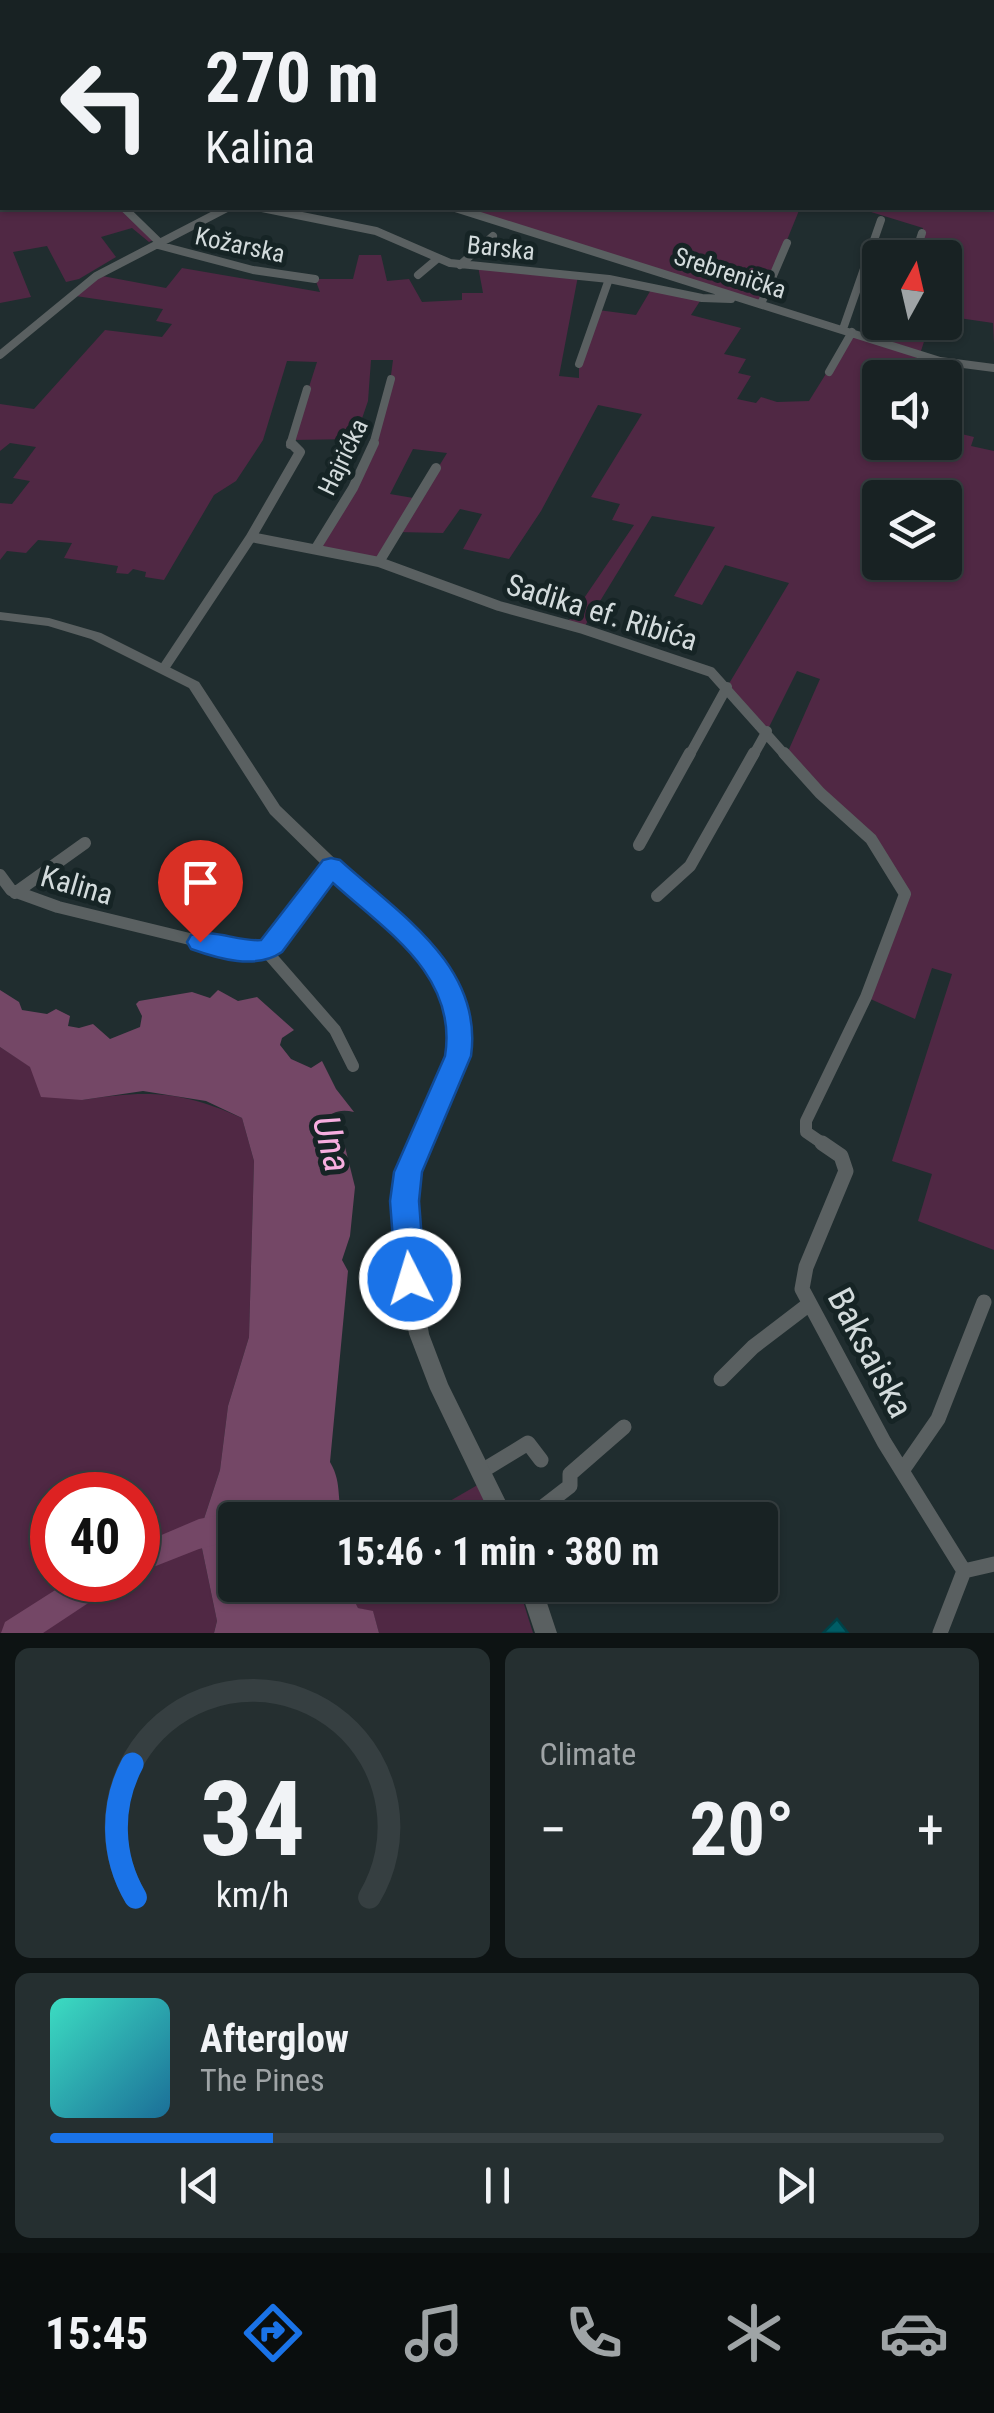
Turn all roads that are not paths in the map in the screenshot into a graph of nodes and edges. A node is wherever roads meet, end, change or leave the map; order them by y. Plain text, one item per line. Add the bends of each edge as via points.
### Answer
1 (126, 210) edge
2 (224, 210) edge
3 (272, 210) edge
4 (461, 210) edge
5 (881, 220) dead end
6 (922, 233) dead end
7 (494, 236) dead end
8 (920, 240) edge
9 (787, 243) dead end
10 (159, 244) junction
11 (438, 260) junction
12 (460, 265) junction
13 (418, 274) dead end
14 (315, 279) dead end
15 (610, 279) junction
16 (742, 298) junction
17 (762, 304) junction
18 (848, 331) junction
19 (889, 340) edge
20 (888, 344) junction
21 (0, 354) edge
22 (579, 364) dead end
23 (994, 368) edge
24 (829, 372) dead end
25 (391, 378) dead end
26 (306, 389) dead end
27 (436, 468) dead end
28 (257, 538) junction
29 (316, 548) junction
30 (379, 562) junction
31 (0, 616) edge
32 (164, 668) junction
33 (727, 688) junction
34 (767, 731) junction
35 (84, 843) dead end
36 (639, 844) dead end
37 (331, 867) junction
38 (0, 875) edge
39 (16, 892) junction
40 (658, 896) dead end
41 (266, 950) junction
42 (866, 997) joint
43 (353, 1066) dead end
44 (984, 1302) dead end
45 (808, 1304) junction
46 (720, 1379) dead end
47 (624, 1427) dead end
48 (541, 1460) dead end
49 (482, 1470) junction
50 (902, 1471) junction
51 (496, 1502) edge
52 (549, 1502) edge
53 (994, 1564) edge
54 (964, 1571) junction
55 (536, 1602) edge
56 (546, 1633) edge
57 (940, 1633) edge

1 - 10 street
2 - 10 street
3 - 11 street, Barska via 376,232
4 - 16 street, Srebrenička
5 - 18 street
6 - 8 street
7 - 12 street
9 - 17 street
10 - 14 street, Kožarska
10 - 21 street via 96,275
11 - 12 street, Barska
11 - 13 street
12 - 15 street, Barska
15 - 16 street, Barska via 702,298
15 - 22 street
16 - 17 street, Srebrenička
17 - 18 street, Srebrenička
18 - 20 street, Srebrenička
18 - 24 street
19 - 20 street
20 - 23 street, Srebrenička
25 - 29 street, Hajrićka via 387,412 362,474
26 - 28 street via 290,445 300,452
27 - 30 street
28 - 29 street, Sadika ef. Ribića
28 - 32 street
29 - 30 street, Sadika ef. Ribića
30 - 33 street, Sadika ef. Ribića via 701,668
31 - 32 street via 74,629
32 - 37 street via 201,693 274,810
33 - 34 street, Sadika ef. Ribića
33 - 36 street
34 - 40 street via 690,866
34 - 42 street, Sadika ef. Ribića via 870,839 904,892
35 - 39 street
37 - 41 street
37 - 49 street via 444,974 456,1003 458,1056 416,1148 404,1201 419,1334
38 - 39 street, Kalina
39 - 41 street, Kalina via 243,952
41 - 43 street via 334,1030
42 - 45 street, Baksaiska via 806,1121 806,1132 841,1156 846,1171 802,1278
44 - 50 street via 938,1419
45 - 46 street
45 - 50 street, Baksaiska
47 - 52 street via 570,1474 570,1486
48 - 49 street via 528,1443
49 - 51 street
50 - 54 street, Baksaiska
53 - 54 street
54 - 57 street
55 - 56 street

